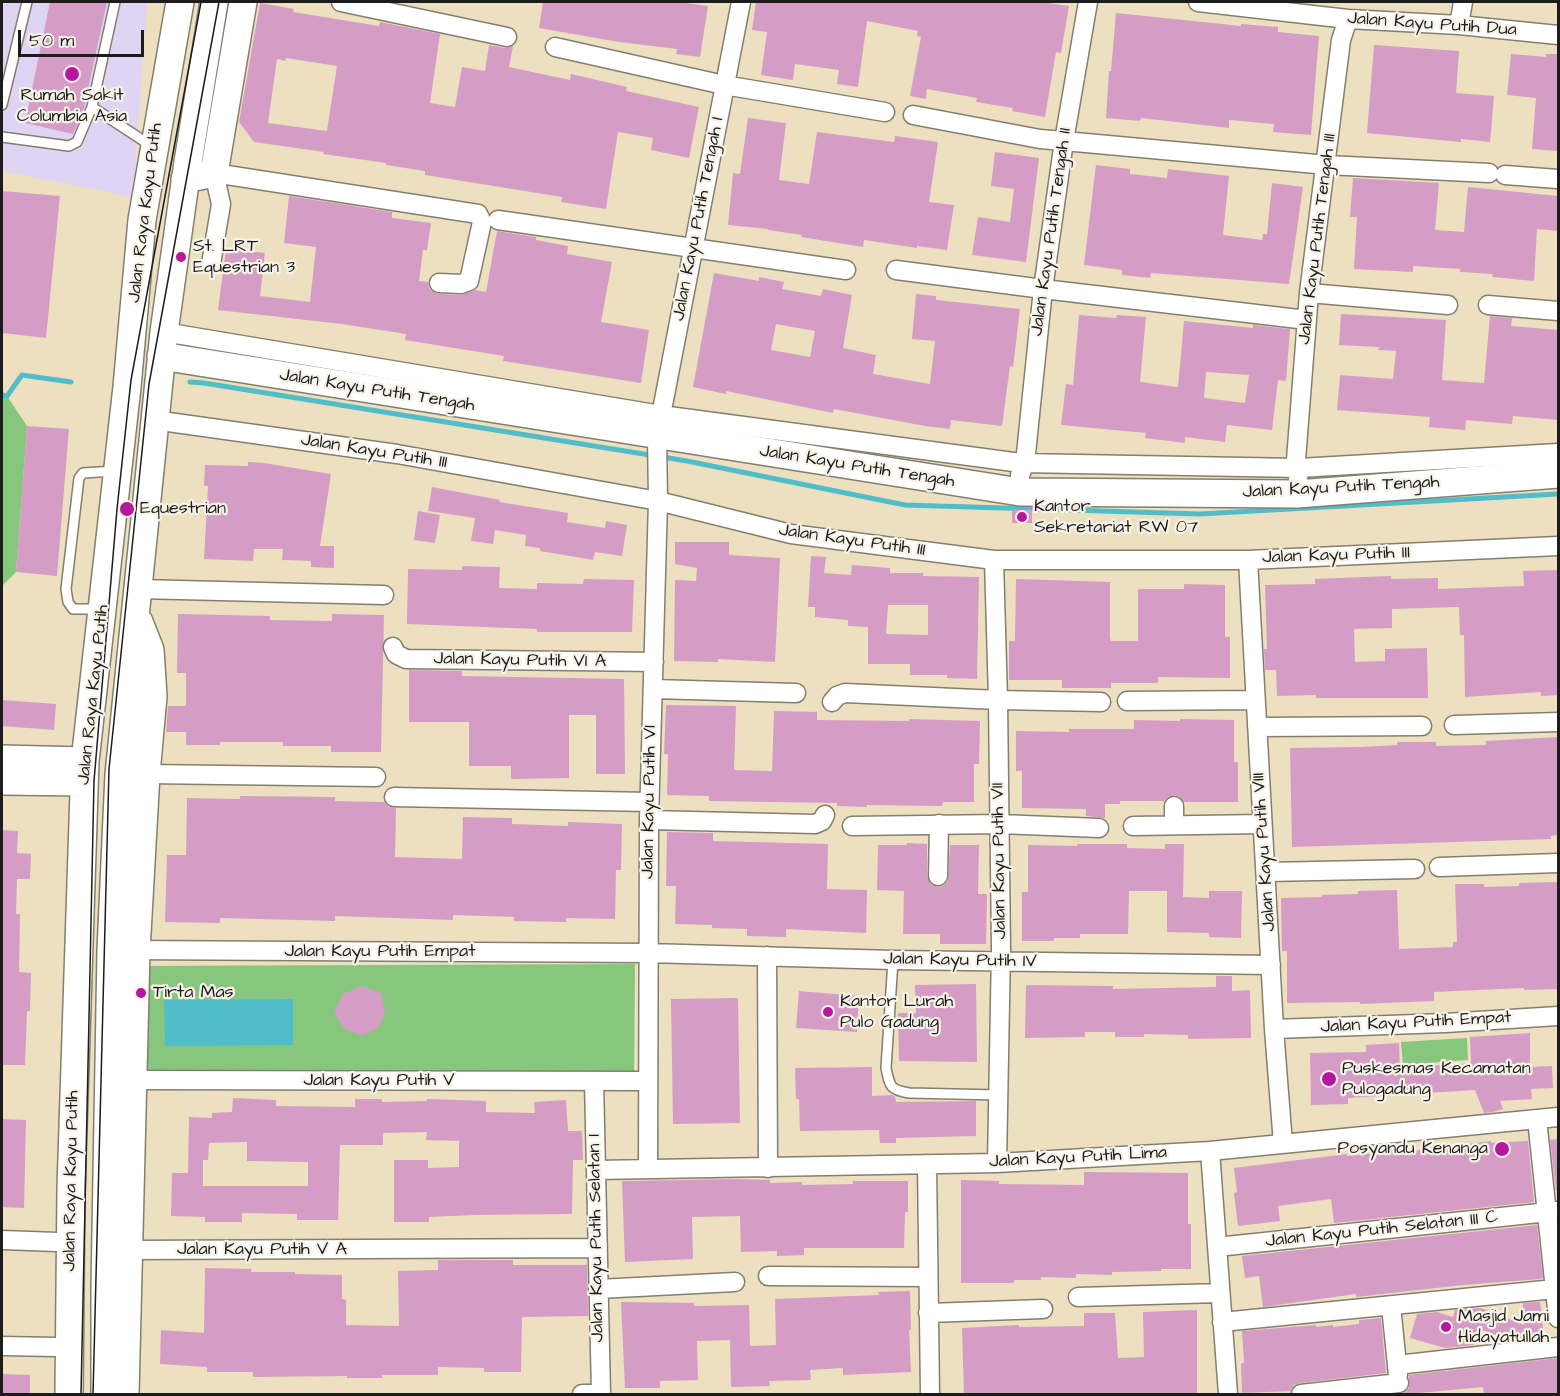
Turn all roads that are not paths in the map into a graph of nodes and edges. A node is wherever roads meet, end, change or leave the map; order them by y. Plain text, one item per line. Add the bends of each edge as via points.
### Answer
1 (27, 2) edge
2 (115, 2) edge
3 (180, 2) edge
4 (214, 2) edge
5 (243, 2) edge
6 (342, 2) edge
7 (741, 2) edge
8 (1088, 2) edge
9 (1198, 2) edge
10 (1463, 2) edge
11 (1348, 19) junction
12 (1459, 25) junction
13 (1558, 35) edge
14 (507, 37) dead end
15 (555, 47) dead end
16 (724, 85) junction
17 (2, 105) edge
18 (92, 107) junction
19 (885, 112) dead end
20 (913, 115) dead end
21 (2, 137) edge
22 (1064, 141) junction
23 (153, 147) junction
24 (1327, 165) junction
25 (214, 173) junction
26 (185, 179) junction
27 (1558, 179) edge
28 (498, 220) dead end
29 (694, 248) junction
30 (212, 264) dead end
31 (846, 270) dead end
32 (896, 270) dead end
33 (440, 283) dead end
34 (1042, 289) junction
35 (1310, 293) junction
36 (1448, 305) dead end
37 (1488, 305) dead end
38 (1558, 311) edge
39 (1307, 320) junction
40 (161, 359) junction
41 (154, 420) junction
42 (658, 433) junction
43 (1558, 453) edge
44 (1025, 463) junction
45 (117, 471) junction
46 (1558, 474) edge
47 (1295, 477) junction
48 (1024, 492) junction
49 (658, 496) junction
50 (1558, 546) edge
51 (994, 560) junction
52 (1248, 560) junction
53 (384, 595) dead end
54 (137, 602) junction
55 (102, 609) junction
56 (393, 647) dead end
57 (654, 663) junction
58 (653, 689) junction
59 (796, 693) dead end
60 (998, 700) junction
61 (1127, 700) dead end
62 (1255, 700) junction
63 (831, 702) dead end
64 (1101, 702) dead end
65 (1558, 722) edge
66 (1454, 725) dead end
67 (1422, 726) dead end
68 (1257, 728) junction
69 (2, 759) edge
70 (85, 772) junction
71 (146, 774) junction
72 (376, 777) dead end
73 (2, 781) edge
74 (394, 797) dead end
75 (649, 802) junction
76 (1174, 806) dead end
77 (825, 815) dead end
78 (649, 820) junction
79 (939, 824) junction
80 (1000, 824) junction
81 (1262, 824) junction
82 (1174, 825) junction
83 (852, 826) dead end
84 (1133, 826) dead end
85 (1099, 828) dead end
86 (1558, 863) edge
87 (1439, 867) dead end
88 (1415, 869) dead end
89 (1267, 872) junction
90 (938, 876) dead end
91 (124, 950) junction
92 (648, 952) junction
93 (767, 956) junction
94 (893, 960) junction
95 (1001, 963) junction
96 (1271, 965) junction
97 (1558, 1016) edge
98 (1274, 1029) junction
99 (121, 1080) junction
100 (594, 1081) junction
101 (648, 1081) junction
102 (999, 1095) junction
103 (1558, 1117) edge
104 (1537, 1119) junction
105 (1283, 1144) junction
106 (1210, 1151) junction
107 (998, 1162) junction
108 (927, 1164) junction
109 (768, 1168) junction
110 (648, 1169) junction
111 (596, 1170) junction
112 (1553, 1212) edge
113 (2, 1240) edge
114 (57, 1242) dead end
115 (1217, 1247) junction
116 (597, 1248) junction
117 (129, 1250) junction
118 (768, 1276) dead end
119 (927, 1277) junction
120 (735, 1282) dead end
121 (1556, 1282) edge
122 (70, 1285) junction
123 (105, 1287) junction
124 (598, 1289) junction
125 (1221, 1293) junction
126 (1078, 1297) dead end
127 (1391, 1306) junction
128 (1043, 1309) dead end
129 (928, 1312) junction
130 (1558, 1318) edge
131 (1222, 1322) junction
132 (2, 1346) edge
133 (56, 1347) dead end
134 (1558, 1347) edge
135 (1399, 1381) edge
136 (601, 1394) edge
137 (69, 1395) edge
138 (105, 1395) edge
139 (125, 1395) edge
140 (582, 1395) edge
141 (930, 1395) edge
142 (1228, 1395) edge
143 (1301, 1395) edge

1 - 17 lane
2 - 18 lane
3 - 23 main road, Jalan Raya Kayu Putih
4 - 26 main road, Jalan Raya Kayu Putih
5 - 25 main road
6 - 14 street
7 - 16 street, Jalan Kayu Putih Tengah I
8 - 22 street, Jalan Kayu Putih Tengah II
9 - 11 street, Jalan Kayu Putih Dua
10 - 12 street
11 - 12 street, Jalan Kayu Putih Dua
11 - 24 street, Jalan Kayu Putih Tengah III via 1341,40
12 - 13 street, Jalan Kayu Putih Dua
15 - 16 street
16 - 19 street
16 - 29 street, Jalan Kayu Putih Tengah I
18 - 21 lane via 74,145
18 - 23 lane
20 - 22 street
22 - 24 street
22 - 34 street, Jalan Kayu Putih Tengah II
23 - 45 main road, Jalan Raya Kayu Putih
24 - 27 street
24 - 35 street, Jalan Kayu Putih Tengah III
25 - 26 main road
25 - 30 street via 221,204
25 - 33 street via 473,212 482,222 469,281
26 - 40 main road, Jalan Raya Kayu Putih
28 - 29 street
29 - 31 street
29 - 42 street, Jalan Kayu Putih Tengah I
32 - 34 street
34 - 39 street
34 - 44 street, Jalan Kayu Putih Tengah II
35 - 36 street
35 - 39 street, Jalan Kayu Putih Tengah III
37 - 38 street
39 - 47 street, Jalan Kayu Putih Tengah III
40 - 41 main road, Jalan Raya Kayu Putih
40 - 42 main road, Jalan Kayu Putih Tengah
41 - 49 street, Jalan Kayu Putih III
41 - 54 main road, Jalan Raya Kayu Putih
42 - 44 street, Jalan Kayu Putih Tengah
42 - 48 main road, Jalan Kayu Putih Tengah
42 - 49 street, Jalan Kayu Putih VI
43 - 47 street, Jalan Kayu Putih Tengah
44 - 47 street, Jalan Kayu Putih Tengah
44 - 48 street, Jalan Kayu Putih Tengah II via 1020,475
45 - 55 main road, Jalan Raya Kayu Putih
45 - 55 lane via 83,473 79,478 66,589 73,609
46 - 47 main road, Jalan Kayu Putih Tengah
47 - 48 main road, Jalan Kayu Putih Tengah
49 - 51 street, Jalan Kayu Putih III via 791,534
49 - 57 street, Jalan Kayu Putih VI
50 - 52 street, Jalan Kayu Putih III
51 - 52 street, Jalan Kayu Putih III
51 - 60 street, Jalan Kayu Putih VII
52 - 62 street, Jalan Kayu Putih VIII
53 - 54 street
54 - 71 main road, Jalan Raya Kayu Putih via 150,650 153,696
54 - 91 main road, Jalan Raya Kayu Putih via 119,774
55 - 70 main road, Jalan Raya Kayu Putih
56 - 57 street, Jalan Kayu Putih VI A via 396,654 406,659
57 - 58 street, Jalan Kayu Putih VI
58 - 59 street
58 - 75 street, Jalan Kayu Putih VI
60 - 63 street via 845,693
60 - 64 street
60 - 80 street, Jalan Kayu Putih VII
61 - 62 street
62 - 68 street, Jalan Kayu Putih VIII
65 - 66 street
67 - 68 street
68 - 81 street, Jalan Kayu Putih VIII
69 - 70 main road
70 - 73 main road
70 - 122 main road, Jalan Raya Kayu Putih
71 - 72 street
71 - 91 main road, Jalan Raya Kayu Putih
74 - 75 street
75 - 78 street, Jalan Kayu Putih VI
76 - 82 street
77 - 78 street via 814,824
78 - 92 street, Jalan Kayu Putih VI
79 - 80 street
79 - 83 street
79 - 90 street
80 - 85 street
80 - 95 street, Jalan Kayu Putih VII
81 - 82 street
81 - 89 street, Jalan Kayu Putih VIII
82 - 84 street
86 - 87 street
88 - 89 street
89 - 96 street, Jalan Kayu Putih VIII
91 - 92 street, Jalan Kayu Putih Empat
91 - 99 main road, Jalan Raya Kayu Putih
92 - 93 street, Jalan Kayu Putih IV
92 - 101 street, Jalan Kayu Putih VI
93 - 94 street, Jalan Kayu Putih IV
93 - 109 street
94 - 95 street, Jalan Kayu Putih IV
94 - 102 lane via 886,1068 890,1086 909,1093
95 - 96 street, Jalan Kayu Putih IV
95 - 102 street, Jalan Kayu Putih VII
96 - 98 street, Jalan Kayu Putih VIII
97 - 98 street, Jalan Kayu Putih Empat
98 - 105 street, Jalan Kayu Putih VIII
99 - 100 street, Jalan Kayu Putih V
99 - 117 main road, Jalan Raya Kayu Putih
99 - 123 main road, Jalan Raya Kayu Putih
100 - 101 street, Jalan Kayu Putih V
100 - 111 street, Jalan Kayu Putih Selatan I
101 - 110 street, Jalan Kayu Putih VI
102 - 107 street, Jalan Kayu Putih VII
103 - 104 street, Jalan Kayu Putih Lima
104 - 105 street, Jalan Kayu Putih Lima
104 - 112 street
105 - 106 street, Jalan Kayu Putih Lima
106 - 107 street, Jalan Kayu Putih Lima
106 - 115 street
107 - 108 street, Jalan Kayu Putih Lima
108 - 109 street, Jalan Kayu Putih Lima
108 - 119 street
109 - 110 street, Jalan Kayu Putih Lima
110 - 111 street, Jalan Kayu Putih Lima
111 - 116 street, Jalan Kayu Putih Selatan I
112 - 115 street, Jalan Kayu Putih Selatan III C
112 - 121 street
113 - 114 street
115 - 125 street
116 - 117 street, Jalan Kayu Putih V A
116 - 124 street, Jalan Kayu Putih Selatan I
117 - 139 main road, Jalan Raya Kayu Putih
118 - 119 street
119 - 129 street
120 - 124 street
121 - 127 street
121 - 130 street
122 - 123 main road
122 - 137 main road, Jalan Raya Kayu Putih
123 - 138 main road, Jalan Raya Kayu Putih
124 - 136 street, Jalan Kayu Putih Selatan I
125 - 126 street
125 - 131 street
127 - 131 street
127 - 135 street
128 - 129 street
129 - 141 street
131 - 142 street
132 - 133 street
134 - 135 street
135 - 143 street
136 - 140 street

